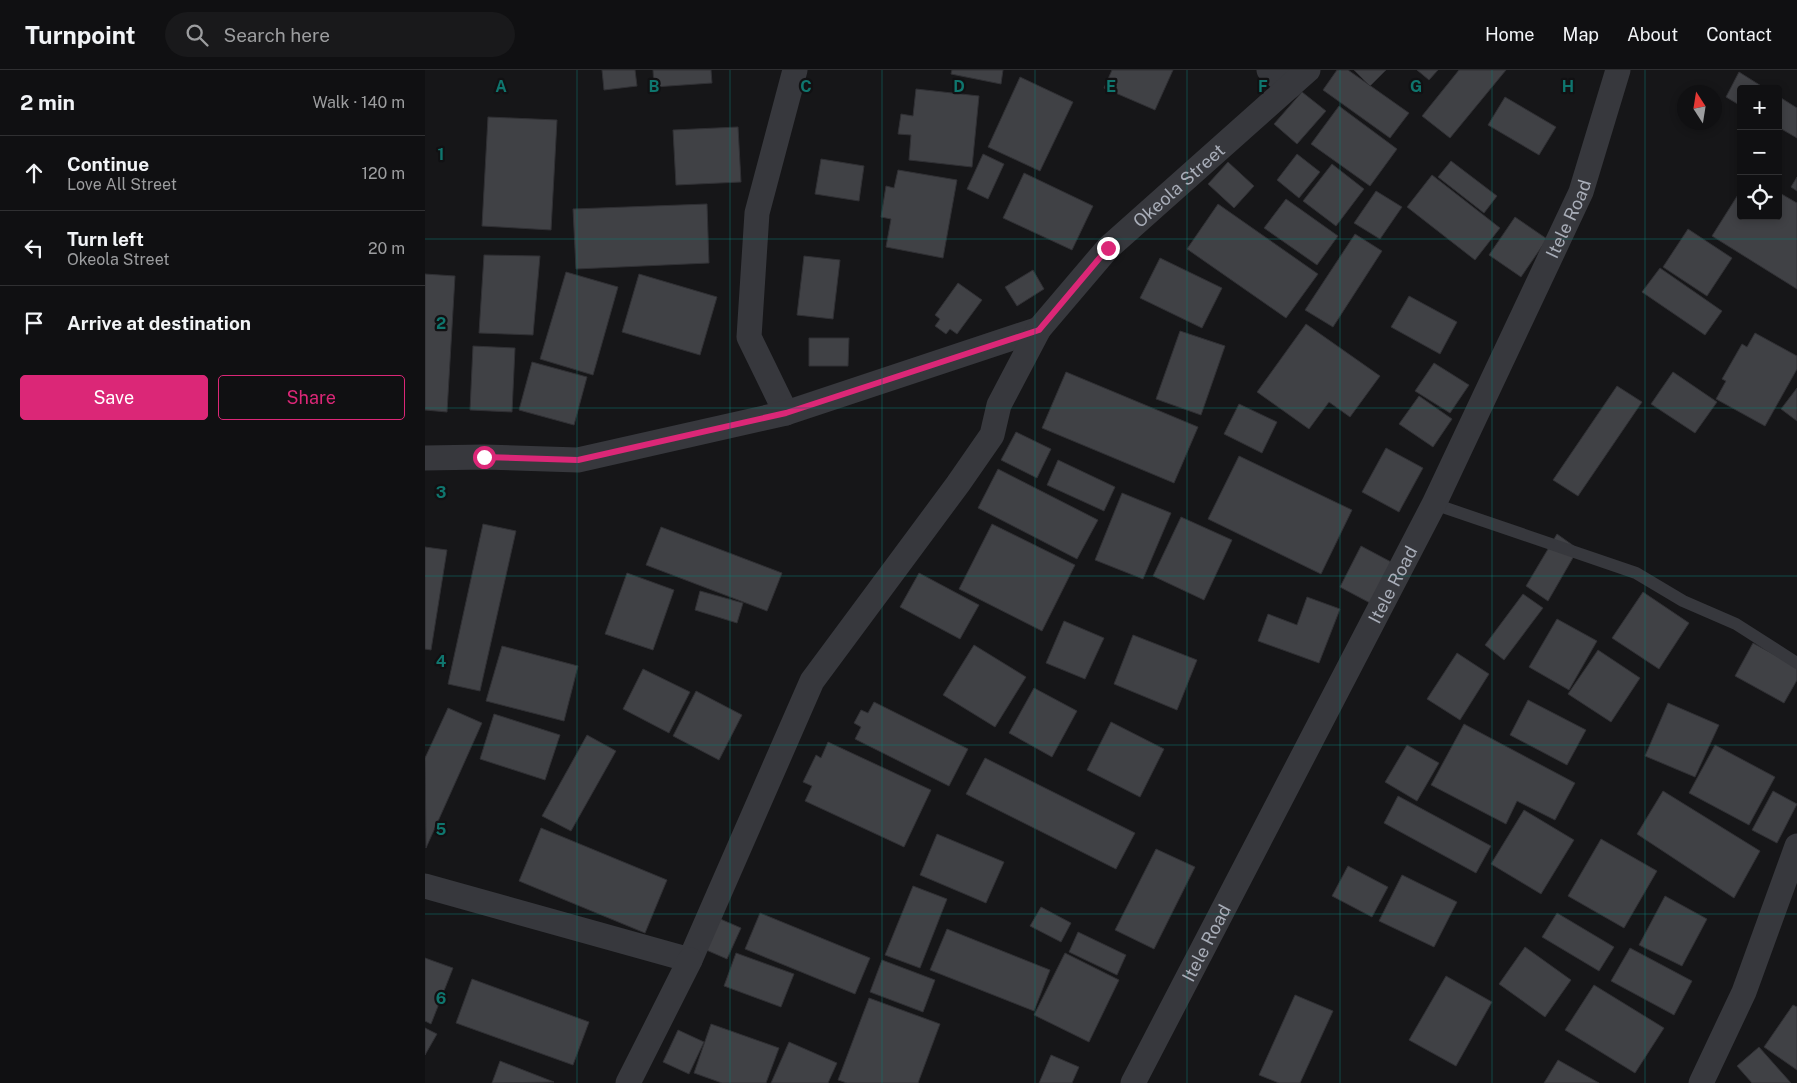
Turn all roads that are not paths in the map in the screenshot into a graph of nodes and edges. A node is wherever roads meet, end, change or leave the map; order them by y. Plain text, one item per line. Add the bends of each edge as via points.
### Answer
1 (795, 70) edge
2 (1269, 70) edge
3 (1619, 70) edge
4 (1299, 78) edge
5 (1039, 330) junction
6 (786, 413) junction
7 (425, 458) edge
8 (1435, 504) junction
9 (1797, 663) edge
10 (1797, 846) edge
11 (425, 886) edge
12 (690, 960) junction
13 (628, 1083) edge
14 (1133, 1083) edge
15 (1701, 1083) edge

1 - 6 street via 757,214 749,337
2 - 4 street
3 - 8 street, Itele Road via 1581,192
4 - 5 street, Okeola Street via 1108,248
5 - 6 street
5 - 12 street, Okeola Street via 999,406 991,434 958,484 812,681
6 - 7 street via 578,460
8 - 9 lane via 1636,573 1683,601 1736,624
8 - 14 street, Itele Road
10 - 15 street via 1744,992
11 - 12 street
12 - 13 street, Okeola Street

